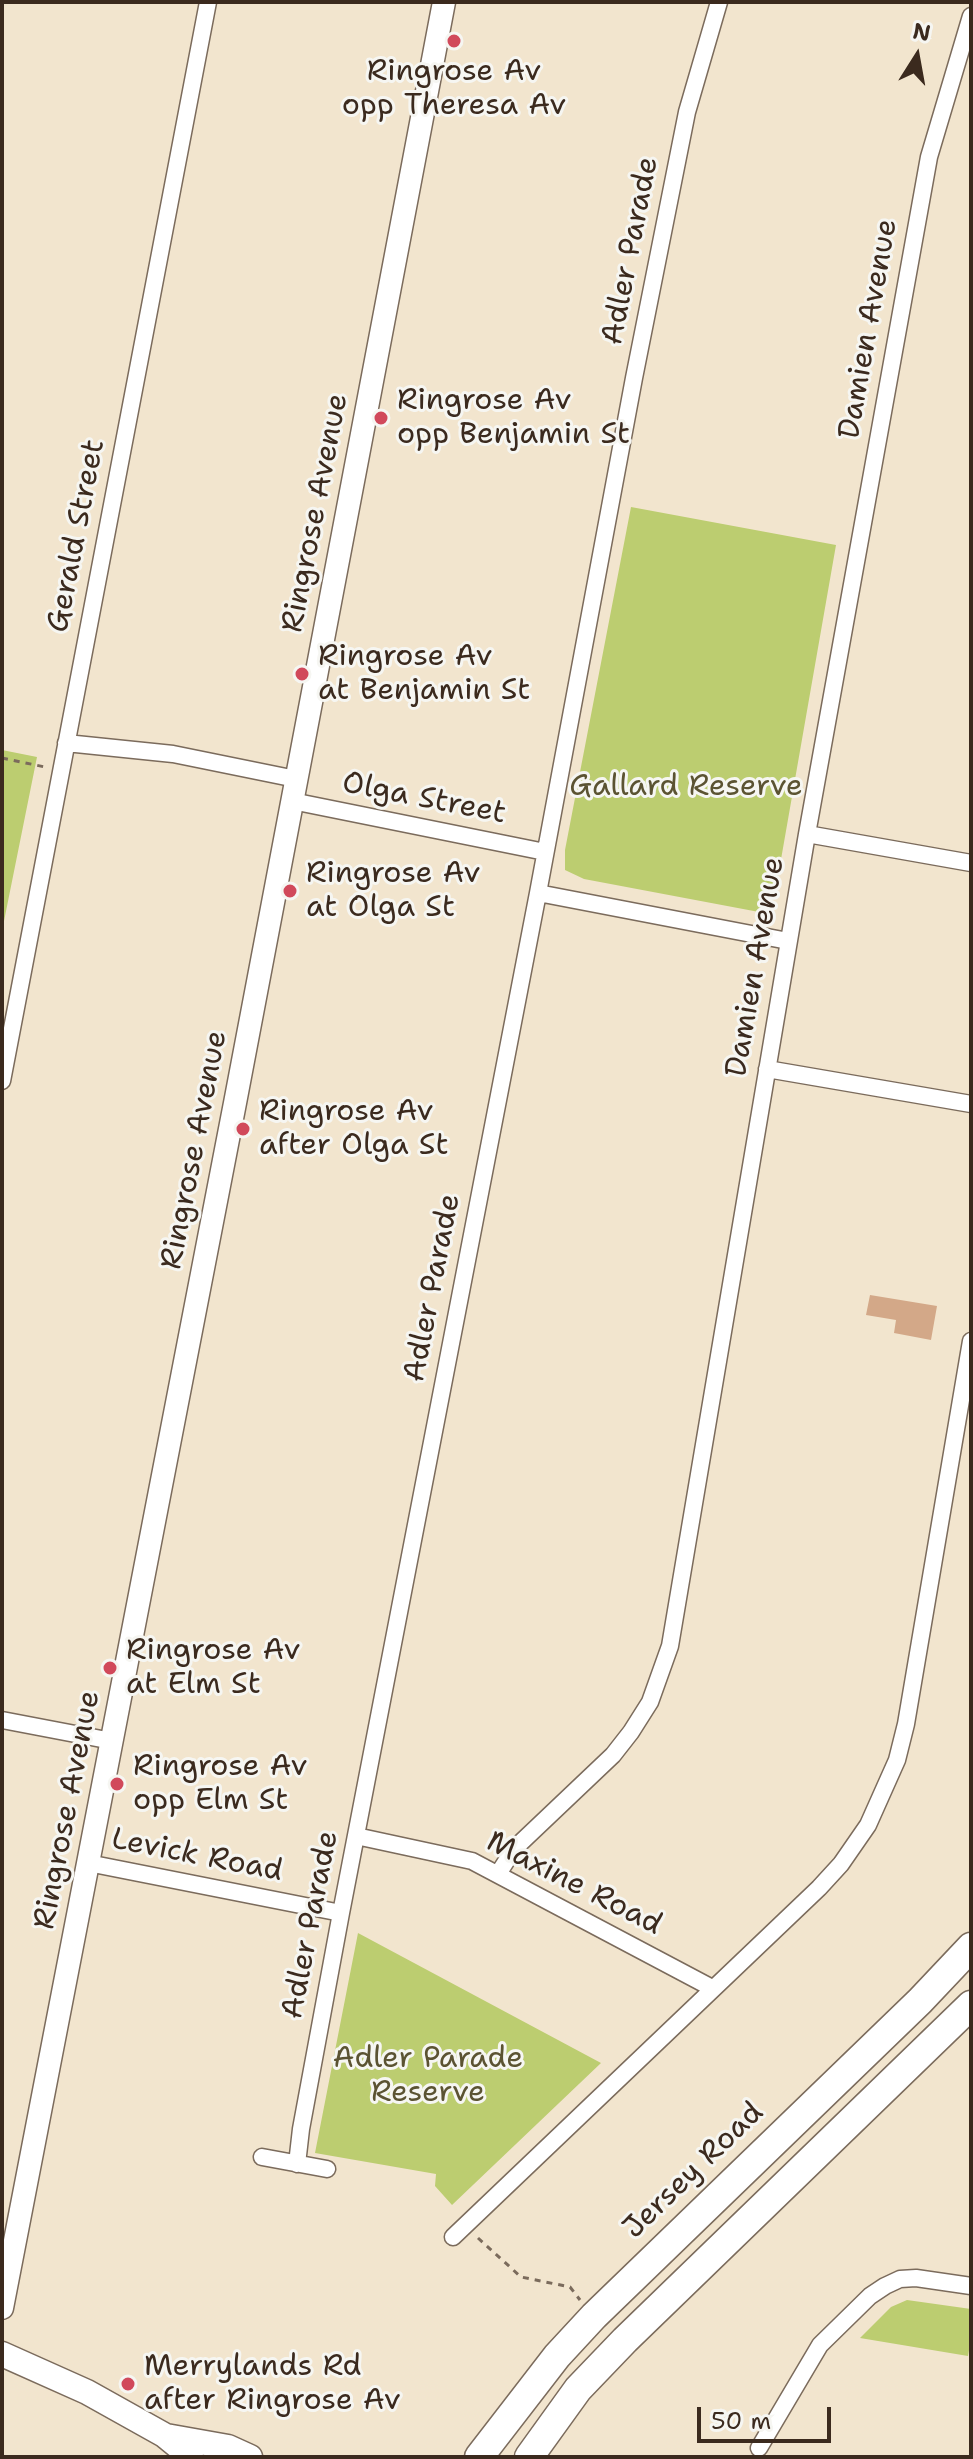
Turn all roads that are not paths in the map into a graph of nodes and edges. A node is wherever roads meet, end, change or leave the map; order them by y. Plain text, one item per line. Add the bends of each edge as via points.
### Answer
1 (208, 2) edge
2 (444, 2) edge
3 (719, 2) edge
4 (971, 16) edge
5 (66, 743) junction
6 (296, 779) junction
7 (292, 801) junction
8 (807, 834) junction
9 (545, 852) junction
10 (971, 863) edge
11 (538, 893) junction
12 (788, 941) junction
13 (767, 1069) junction
14 (2, 1081) edge
15 (971, 1104) edge
16 (971, 1341) edge
17 (2, 1720) edge
18 (112, 1741) junction
19 (356, 1836) junction
20 (88, 1863) junction
21 (498, 1874) junction
22 (341, 1913) junction
23 (971, 1947) edge
24 (712, 1988) junction
25 (971, 2005) edge
26 (262, 2157) dead end
27 (297, 2164) junction
28 (327, 2169) dead end
29 (453, 2237) road end
30 (971, 2286) edge
31 (2, 2308) edge
32 (2, 2354) edge
33 (164, 2435) junction
34 (759, 2448) dead end
35 (191, 2457) edge
36 (250, 2457) edge
37 (479, 2457) edge
38 (529, 2457) edge

1 - 5 street, Gerald Street
2 - 6 street, Ringrose Avenue
3 - 9 street, Adler Parade via 687,112
4 - 8 street, Damien Avenue via 931,147
5 - 6 street via 182,755
5 - 14 street, Gerald Street
6 - 7 street, Ringrose Avenue
7 - 9 street, Olga Street
7 - 18 street, Ringrose Avenue
8 - 10 street
8 - 12 street, Damien Avenue
9 - 11 street, Adler Parade
11 - 12 street
11 - 19 street, Adler Parade
12 - 13 street, Damien Avenue
13 - 15 street
13 - 21 street, Damien Avenue via 665,1664 650,1702 613,1755 519,1844
16 - 24 street via 906,1724 890,1780 841,1864
17 - 18 street
18 - 20 street, Ringrose Avenue
19 - 21 street, Maxine Road via 464,1858
19 - 22 street, Adler Parade
20 - 22 street, Levick Road
20 - 31 street, Ringrose Avenue
21 - 24 street, Maxine Road
22 - 27 street, Adler Parade
23 - 37 highway, Jersey Road via 594,2316
24 - 29 street
25 - 38 highway via 625,2340 578,2389
26 - 27 street
27 - 28 street
30 - 34 street via 900,2279 870,2296 820,2345
32 - 33 main road via 87,2392
33 - 35 main road
33 - 36 main road via 228,2447

